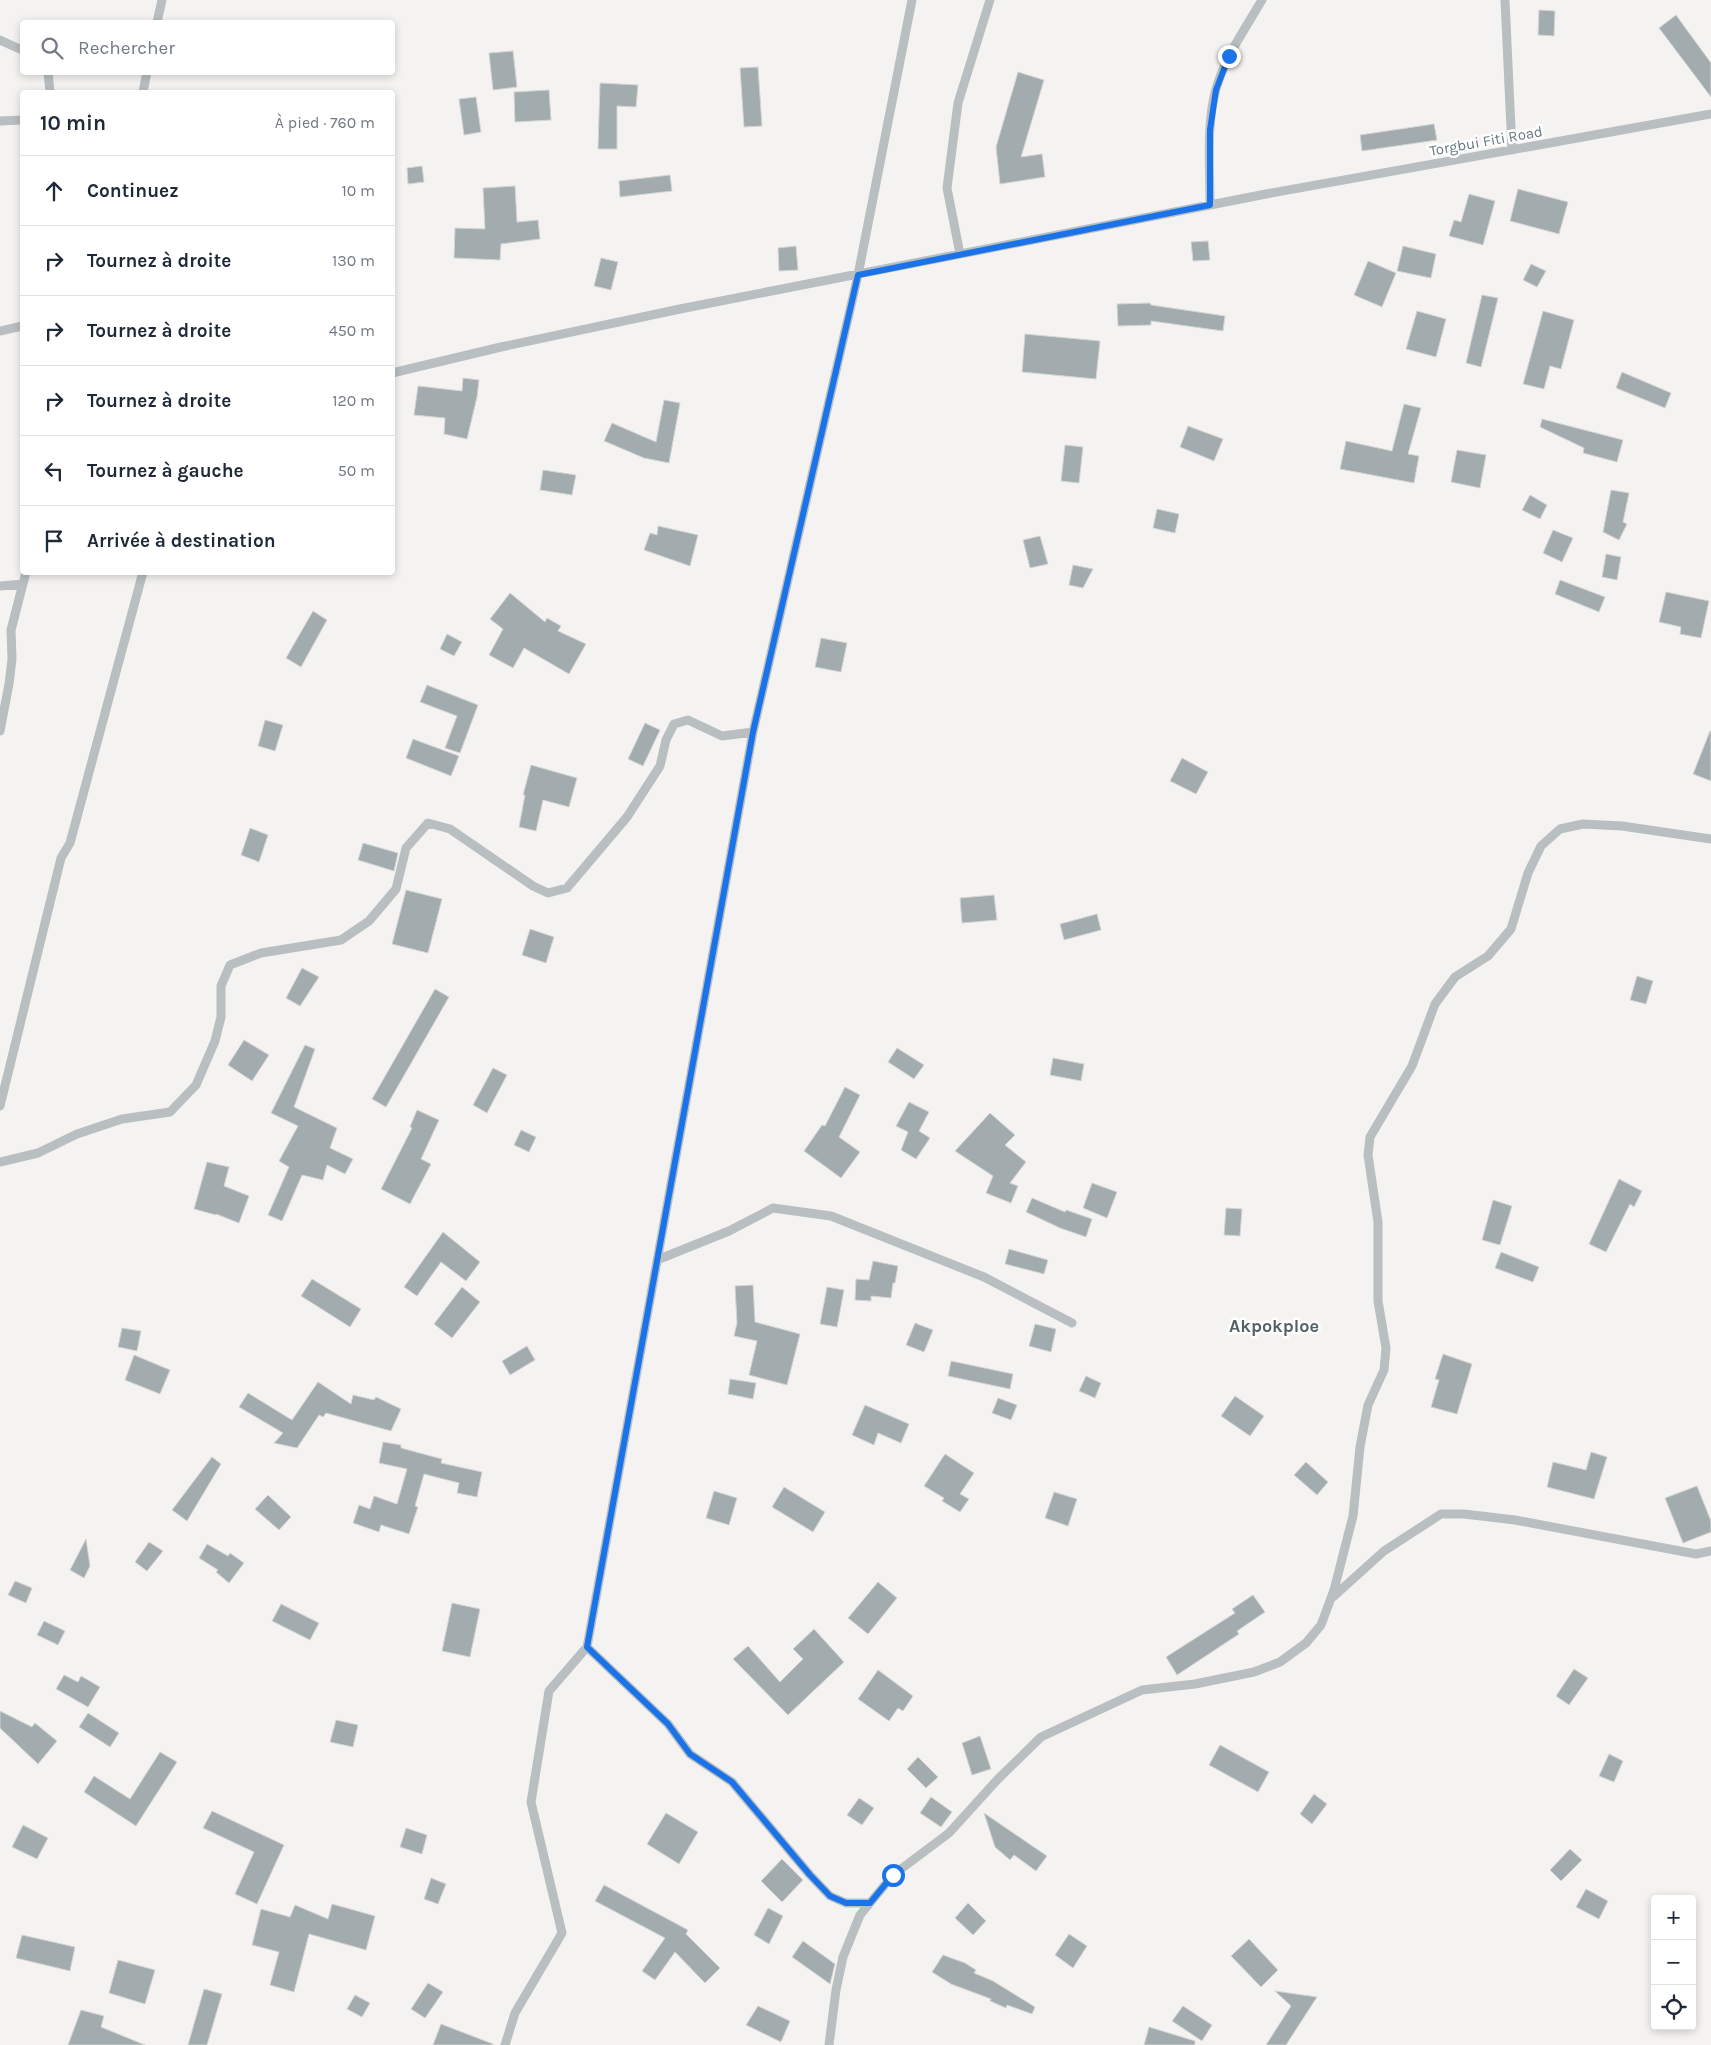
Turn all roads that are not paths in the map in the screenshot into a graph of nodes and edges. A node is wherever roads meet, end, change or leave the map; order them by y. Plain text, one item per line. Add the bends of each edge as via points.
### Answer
1 (162, 0) edge
2 (912, 0) edge
3 (990, 0) edge
4 (1262, 0) edge
5 (1505, 0) edge
6 (158, 20) edge
7 (0, 40) edge
8 (20, 49) edge
9 (48, 75) edge
10 (146, 75) edge
11 (50, 90) edge
12 (143, 90) edge
13 (1711, 114) edge
14 (20, 120) edge
15 (0, 121) edge
16 (1512, 150) junction
17 (1210, 205) junction
18 (960, 254) junction
19 (858, 275) junction
20 (20, 326) edge
21 (0, 331) edge
22 (395, 372) edge
23 (25, 575) edge
24 (143, 575) edge
25 (23, 584) junction
26 (0, 586) edge
27 (0, 732) edge
28 (753, 732) junction
29 (1711, 839) edge
30 (0, 1106) edge
31 (0, 1162) edge
32 (657, 1260) junction
33 (1072, 1323) dead end
34 (1711, 1551) edge
35 (1331, 1599) junction
36 (587, 1647) junction
37 (870, 1903) junction
38 (505, 2045) edge
39 (829, 2045) edge

1 - 6 street
2 - 19 street
3 - 18 street via 958,103 946,188
4 - 17 street via 1229,56 1216,90 1210,130
5 - 16 street
7 - 8 street
9 - 11 street
10 - 12 street
13 - 16 street, Torgbui Fiti Road
14 - 15 street
16 - 17 street, Torgbui Fiti Road
17 - 18 street, Torgbui Fiti Road
18 - 19 street, Torgbui Fiti Road
19 - 22 street, Torgbui Fiti Road via 680,309
19 - 28 street
20 - 21 street
23 - 25 street
24 - 30 street via 70,843 61,858
25 - 26 street
25 - 27 street via 12,630 12,659
28 - 31 street via 722,736 688,720 674,724 666,740 660,766 627,816 567,888 548,893 533,886 450,830 428,823 406,848 396,889 369,922 341,940 261,953 230,965 221,986 221,1016 215,1042 196,1085 170,1112 122,1118 77,1134 38,1153
28 - 32 street
29 - 35 street via 1622,826 1583,824 1560,829 1541,846 1528,873 1511,930 1488,956 1455,977 1434,1004 1412,1066 1370,1137 1368,1155 1378,1222 1378,1301 1386,1348 1384,1370 1368,1405 1353,1516
32 - 33 street via 729,1231 773,1208 830,1216 984,1277
32 - 36 street
34 - 35 street via 1696,1554 1515,1520 1440,1514 1384,1551
35 - 37 street via 1322,1625 1306,1643 1280,1662 1254,1672 1195,1684 1142,1690 1041,1737 949,1833 893,1875
36 - 37 street via 668,1724 690,1754 732,1782 830,1896 846,1903
36 - 38 street via 550,1691 530,1802 562,1933 515,2013
37 - 39 street via 860,1915 843,1957

